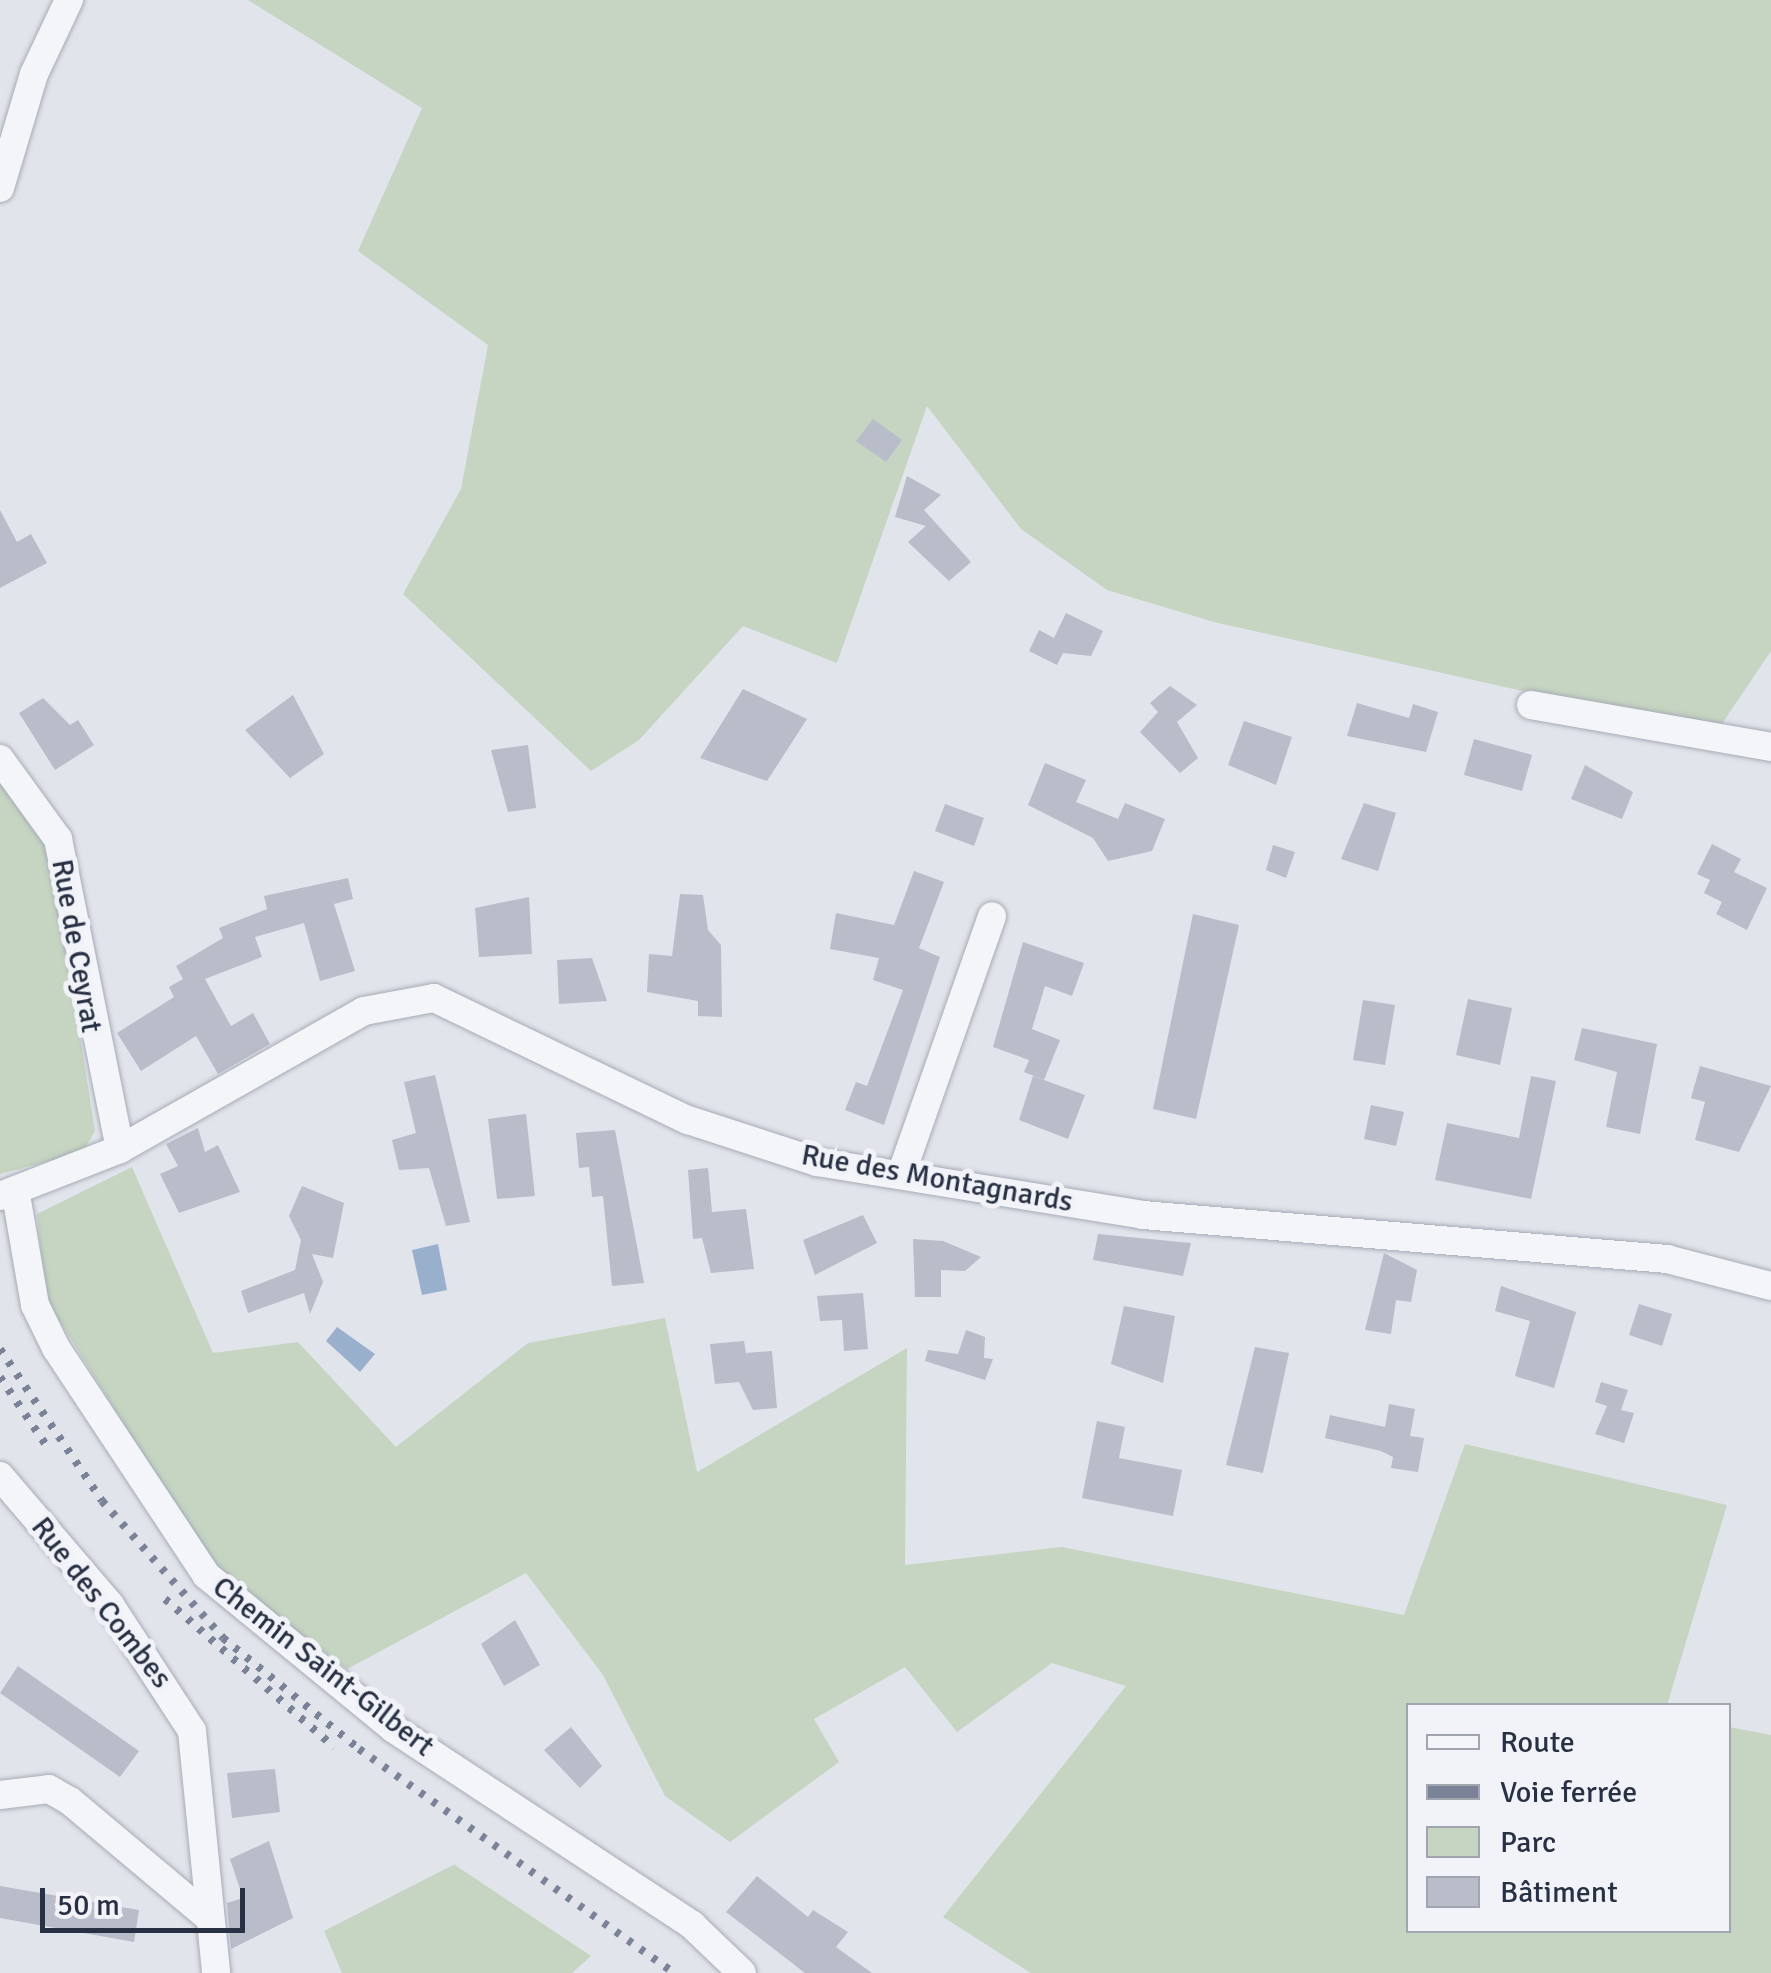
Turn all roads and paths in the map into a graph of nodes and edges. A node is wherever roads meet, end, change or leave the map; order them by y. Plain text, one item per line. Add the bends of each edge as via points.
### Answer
1 (69, 0) edge
2 (0, 188) edge
3 (1531, 705) dead end
4 (1771, 747) edge
5 (0, 759) edge
6 (992, 916) dead end
7 (120, 1149) junction
8 (902, 1172) junction
9 (8, 1196) edge
10 (1771, 1286) edge
11 (0, 1476) edge
12 (0, 1794) edge
13 (208, 1917) junction
14 (216, 1973) edge
15 (742, 1973) edge

1 - 2 street via 34,74
3 - 4 street
5 - 7 street, Rue de Ceyrat via 58,839
6 - 8 street
7 - 8 street, Rue des Montagnards via 364,1011 434,998 688,1120 817,1162
7 - 9 street, Rue des Montagnards
8 - 10 street, Rue des Montagnards via 1143,1214 1667,1259
9 - 15 street, Chemin Saint-Gilbert via 35,1305 56,1348 206,1576 394,1729 692,1926
11 - 13 street, Rue des Combes via 110,1605 183,1709 197,1755
12 - 13 street via 49,1789 70,1801
13 - 14 street, Rue des Combes

